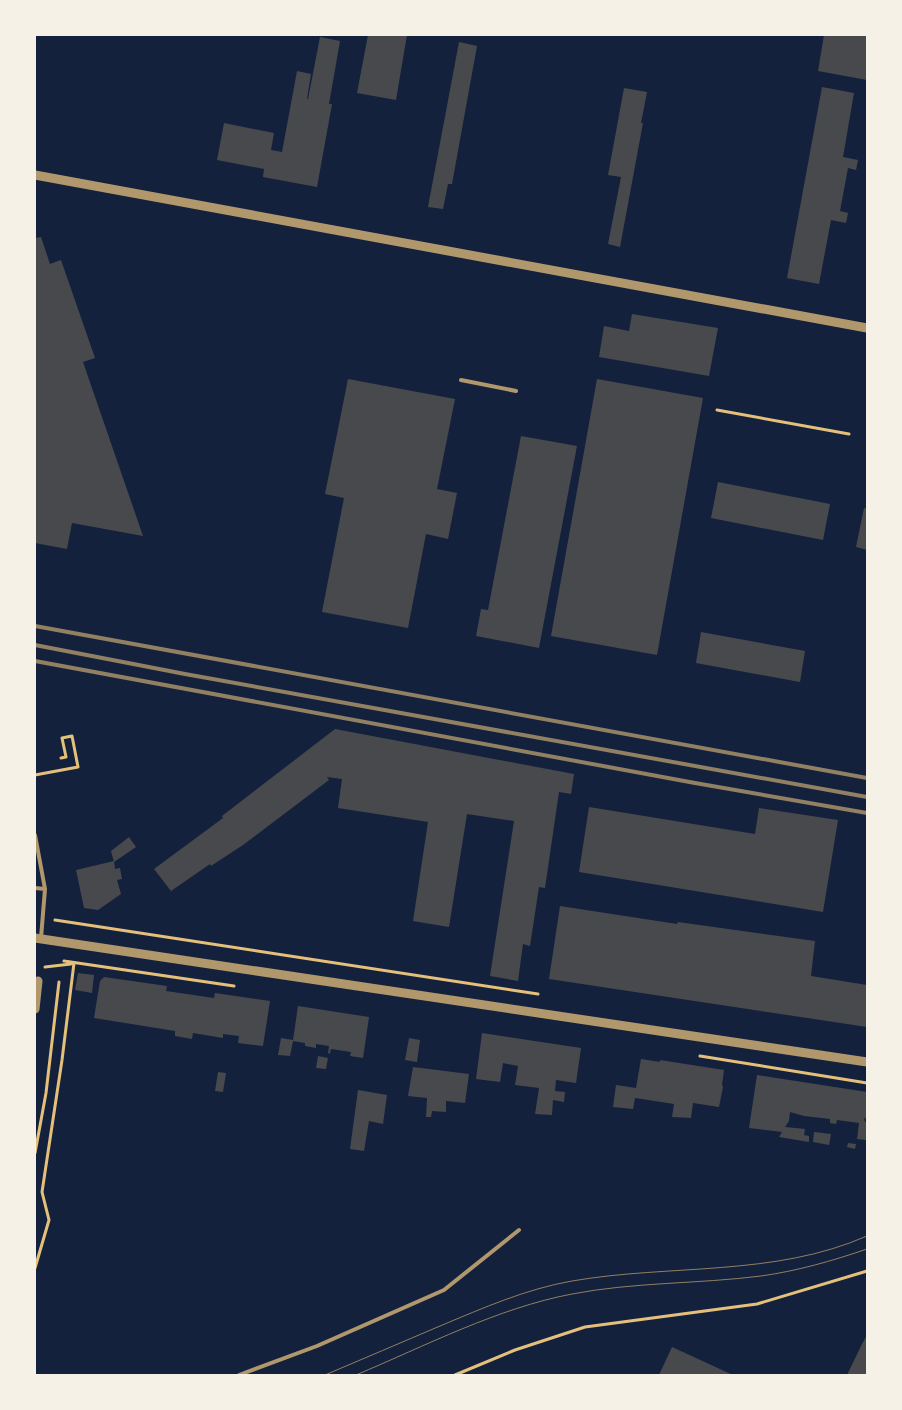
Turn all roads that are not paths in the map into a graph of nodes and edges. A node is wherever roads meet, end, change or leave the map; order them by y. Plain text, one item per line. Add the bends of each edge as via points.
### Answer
1 (35, 175) edge
2 (867, 328) edge
3 (461, 380) dead end
4 (516, 391) dead end
5 (35, 835) edge
6 (35, 888) edge
7 (44, 890) junction
8 (38, 938) edge
9 (38, 981) dead end
10 (35, 1008) edge
11 (867, 1062) edge
12 (519, 1230) dead end
13 (239, 1375) edge

1 - 2 street
3 - 4 lane
5 - 7 lane
6 - 7 lane
7 - 8 lane
8 - 11 street
9 - 10 street
12 - 13 lane via 444,1290 317,1346

